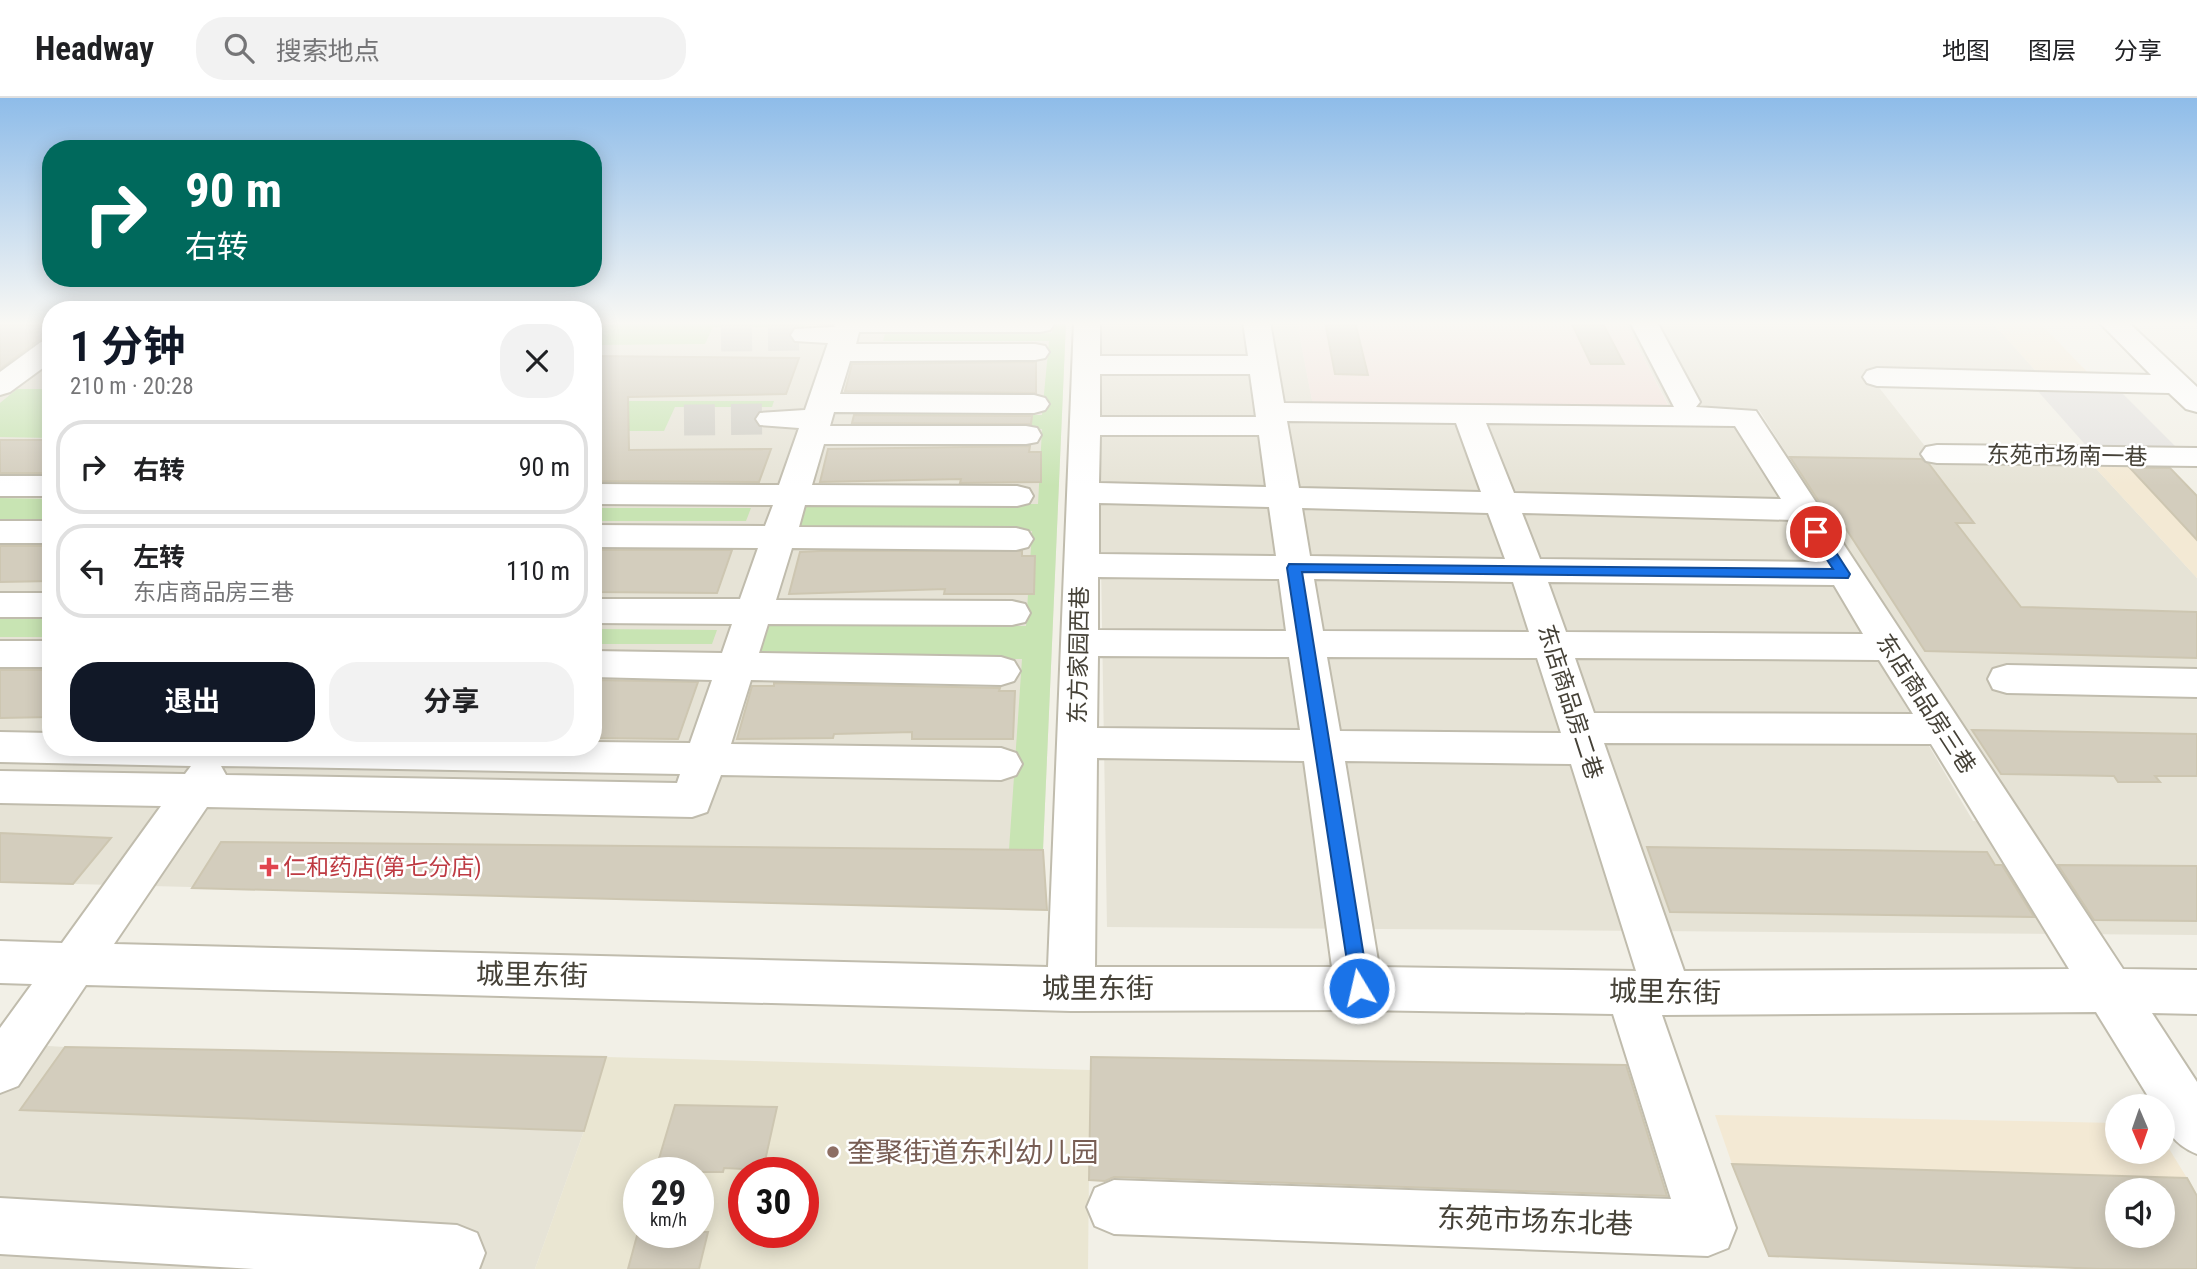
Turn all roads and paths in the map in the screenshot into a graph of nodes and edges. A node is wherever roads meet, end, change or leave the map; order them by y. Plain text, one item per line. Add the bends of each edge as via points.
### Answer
1 (831, 377) edge
2 (1086, 377) edge
3 (1265, 377) edge
4 (1672, 377) edge
5 (1877, 377) dead end
6 (2170, 377) edge
7 (2187, 393) edge
8 (1685, 402) dead end
9 (1034, 404) dead end
10 (1467, 414) junction
11 (771, 419) tunnel mouth
12 (817, 419) junction
13 (1272, 419) junction
14 (1085, 426) junction
15 (1026, 435) dead end
16 (1937, 454) dead end
17 (2197, 457) edge
18 (0, 485) edge
19 (42, 486) edge
20 (1083, 493) junction
21 (602, 494) edge
22 (792, 495) junction
23 (1017, 496) dead end
24 (1284, 498) junction
25 (1501, 503) junction
26 (1802, 510) junction
27 (0, 532) edge
28 (42, 532) edge
29 (602, 536) edge
30 (778, 537) junction
31 (1016, 539) dead end
32 (1081, 565) junction
33 (1294, 568) junction
34 (1527, 570) junction
35 (1843, 574) junction
36 (0, 605) edge
37 (42, 606) edge
38 (602, 611) edge
39 (754, 612) junction
40 (1012, 613) dead end
41 (1305, 642) junction
42 (1079, 643) junction
43 (1551, 644) junction
44 (1889, 647) junction
45 (0, 654) edge
46 (42, 654) edge
47 (602, 664) edge
48 (736, 666) junction
49 (1001, 671) dead end
50 (2007, 679) dead end
51 (2197, 683) edge
52 (1942, 729) junction
53 (1582, 738) junction
54 (1077, 743) junction
55 (1321, 746) junction
56 (0, 747) edge
57 (42, 748) edge
58 (221, 756) edge
59 (491, 756) edge
60 (705, 760) junction
61 (1001, 764) dead end
62 (0, 787) edge
63 (196, 792) junction
64 (0, 962) edge
65 (76, 964) junction
66 (1359, 988) junction
67 (1072, 989) junction
68 (2109, 990) junction
69 (2197, 992) edge
70 (1648, 993) junction
71 (0, 1069) edge
72 (2197, 1128) edge
73 (1114, 1207) dead end
74 (0, 1226) edge
75 (457, 1252) dead end

1 - 12 street
2 - 14 street, 东方家园西巷
3 - 13 street
4 - 8 street
5 - 7 street
6 - 7 street
9 - 12 street
10 - 13 street
10 - 25 street, 东店商品房二巷
10 - 26 street, 东店商品房三巷 via 1745,417
11 - 12 street
12 - 15 street
12 - 22 street
13 - 14 street
13 - 24 street
14 - 20 street, 东方家园西巷
16 - 17 street, 东苑市场南一巷
18 - 19 street
20 - 24 street
20 - 32 street, 东方家园西巷
21 - 22 street
22 - 23 street
22 - 30 street
24 - 25 street
24 - 33 street
25 - 26 street
25 - 34 street, 东店商品房二巷
26 - 35 street, 东店商品房三巷
27 - 28 street
29 - 30 street
30 - 31 street
30 - 39 street
32 - 33 street
32 - 42 street, 东方家园西巷
33 - 34 street
33 - 41 street
34 - 35 street
34 - 43 street, 东店商品房二巷
35 - 44 street, 东店商品房三巷
36 - 37 street
38 - 39 street
39 - 40 street
39 - 48 street
41 - 42 street
41 - 43 street
41 - 55 street
42 - 54 street, 东方家园西巷
43 - 44 street
43 - 53 street, 东店商品房二巷
44 - 52 street, 东店商品房三巷
45 - 46 street
47 - 48 street
48 - 49 street
48 - 60 street
50 - 51 street
52 - 53 street
52 - 68 street, 东店商品房三巷
53 - 55 street
53 - 70 street, 东店商品房二巷
54 - 55 street
54 - 67 street, 东方家园西巷
55 - 66 street
56 - 57 street
58 - 63 street
59 - 60 street
60 - 61 street
60 - 63 street via 692,800
62 - 63 street
63 - 65 street
64 - 65 street, 城里东街
65 - 67 street, 城里东街
65 - 71 street
66 - 67 street, 城里东街
66 - 70 street, 城里东街
68 - 69 street, 城里东街
68 - 70 street, 城里东街
68 - 72 street, 东店商品房三巷
70 - 73 street, 东苑市场东北巷 via 1707,1228
74 - 75 street

